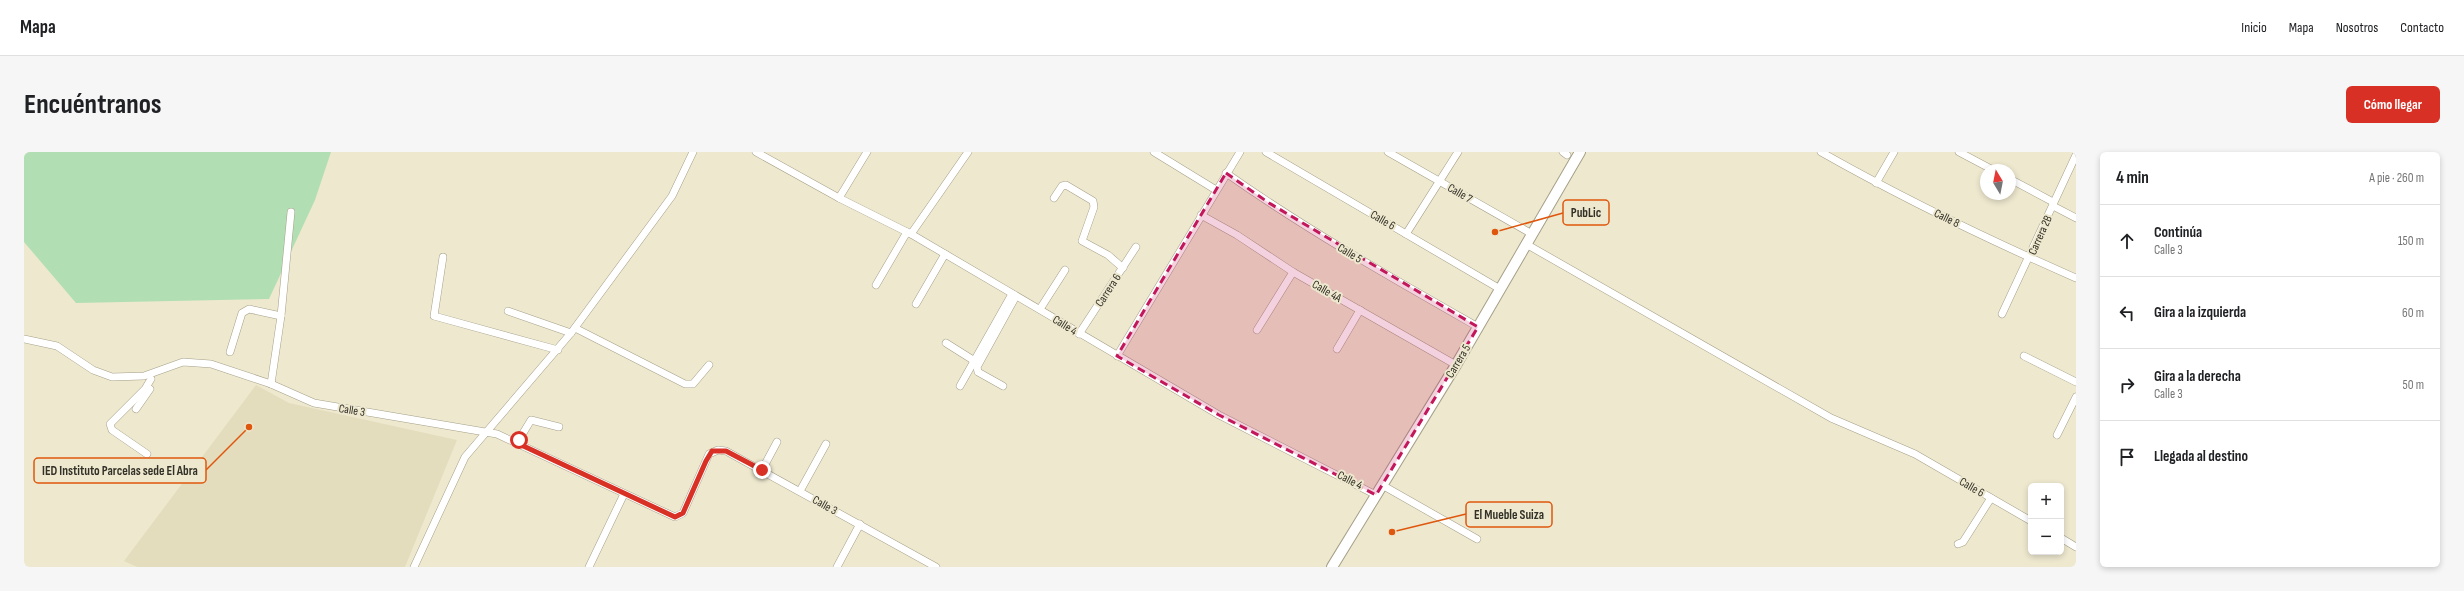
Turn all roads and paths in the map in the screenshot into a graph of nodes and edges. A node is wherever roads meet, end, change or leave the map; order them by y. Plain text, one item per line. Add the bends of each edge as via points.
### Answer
1 (694, 152) edge
2 (756, 152) edge
3 (867, 152) edge
4 (968, 152) edge
5 (1154, 152) edge
6 (1240, 152) edge
7 (1266, 152) edge
8 (1388, 152) edge
9 (1458, 152) edge
10 (1580, 152) edge
11 (1821, 152) edge
12 (1894, 152) edge
13 (1959, 152) edge
14 (2076, 155) edge
15 (1982, 164) edge
16 (1226, 173) junction
17 (1439, 180) junction
18 (2016, 182) edge
19 (1876, 183) junction
20 (1216, 190) junction
21 (839, 198) junction
22 (1054, 198) dead end
23 (2053, 204) junction
24 (291, 212) dead end
25 (1201, 215) junction
26 (2076, 218) edge
27 (909, 233) junction
28 (1406, 234) junction
29 (1532, 234) junction
30 (1526, 244) junction
31 (1136, 247) dead end
32 (945, 254) junction
33 (443, 257) dead end
34 (2029, 258) junction
35 (1123, 268) junction
36 (1065, 270) dead end
37 (1292, 272) junction
38 (2076, 278) edge
39 (876, 285) dead end
40 (1500, 289) junction
41 (1014, 295) junction
42 (916, 304) dead end
43 (1040, 309) junction
44 (1360, 310) junction
45 (508, 311) dead end
46 (2002, 314) dead end
47 (281, 316) junction
48 (1478, 327) junction
49 (1257, 330) dead end
50 (573, 331) junction
51 (1079, 334) junction
52 (24, 339) edge
53 (946, 343) dead end
54 (1337, 349) dead end
55 (558, 350) junction
56 (230, 352) dead end
57 (1117, 356) junction
58 (2024, 356) dead end
59 (973, 360) junction
60 (709, 365) dead end
61 (1456, 365) junction
62 (150, 376) junction
63 (2076, 382) edge
64 (271, 384) junction
65 (960, 386) dead end
66 (1003, 386) dead end
67 (2076, 397) edge
68 (136, 409) dead end
69 (559, 427) dead end
70 (487, 432) junction
71 (2057, 435) dead end
72 (777, 442) dead end
73 (517, 443) junction
74 (826, 444) dead end
75 (147, 454) dead end
76 (762, 470) junction
77 (1382, 485) junction
78 (800, 491) junction
79 (624, 494) junction
80 (1376, 495) junction
81 (1991, 498) junction
82 (2028, 519) edge
83 (860, 524) junction
84 (1477, 539) dead end
85 (2064, 540) edge
86 (1958, 544) dead end
87 (2076, 547) edge
88 (414, 567) edge
89 (589, 567) edge
90 (837, 567) edge
91 (936, 567) edge
92 (1332, 567) edge

1 - 50 street via 672,196
2 - 21 street, Calle 4
3 - 21 street
4 - 27 street
5 - 20 street
6 - 16 street
7 - 28 street, Calle 6
8 - 17 street, Calle 7
9 - 17 street
10 - 29 main road, Carrera 5
11 - 19 street, Calle 8
12 - 19 street
13 - 15 street
14 - 23 street, Carrera 2B
16 - 20 street
16 - 48 street, Calle 5 via 1289,215
17 - 28 street
17 - 29 street, Calle 7
18 - 23 street
19 - 34 street, Calle 8
20 - 25 street
21 - 27 street, Calle 4
22 - 35 street via 1062,186 1066,185 1093,201 1094,207 1082,241 1108,254
23 - 26 street
23 - 34 street, Carrera 2B
24 - 47 street
25 - 37 street, Calle 4A via 1237,235
25 - 57 street
27 - 32 street, Calle 4
27 - 39 street
28 - 40 street, Calle 6
29 - 30 main road, Carrera 5
30 - 40 main road, Carrera 5
30 - 81 street, Calle 6 via 1831,418 1913,453
31 - 35 street, Carrera 6
32 - 41 street, Calle 4
32 - 42 street
33 - 55 street via 434,316
34 - 38 street, Calle 8
34 - 46 street, Carrera 2B
35 - 51 street, Carrera 6
36 - 43 street
37 - 44 street, Calle 4A
37 - 49 street
40 - 48 main road, Carrera 5
41 - 43 street, Calle 4
41 - 59 street
41 - 66 street via 977,367 978,372
43 - 51 street, Calle 4
44 - 54 street
44 - 61 street, Calle 4A
45 - 50 street
47 - 56 street via 249,309 242,313
47 - 64 street
48 - 61 main road, Carrera 5
50 - 55 street
50 - 60 street via 685,384 693,384
51 - 57 street, Calle 4
52 - 62 street, Calle 3 via 57,346 93,370 112,377
53 - 59 street
55 - 70 street
57 - 80 street, Calle 4 via 1219,415
58 - 63 street
59 - 65 street
61 - 77 main road, Carrera 5
62 - 64 street, Calle 3 via 183,362 211,364
62 - 68 street via 153,385
62 - 75 street via 145,389 110,424 112,430
64 - 70 street, Calle 3 via 314,403
67 - 71 street
69 - 73 street via 531,420
70 - 73 street, Calle 3
70 - 88 street via 464,457
72 - 76 street
73 - 79 street, Calle 3
74 - 78 street
76 - 78 street, Calle 3
76 - 79 street, Calle 3 via 726,451 712,451 683,513 675,517
77 - 80 main road, Carrera 5
77 - 84 street, Calle 4
78 - 83 street, Calle 3
79 - 89 street
80 - 92 main road, Carrera 5
81 - 82 street, Calle 6
81 - 86 street via 1963,542
83 - 90 street
83 - 91 street, Calle 3
85 - 87 street

